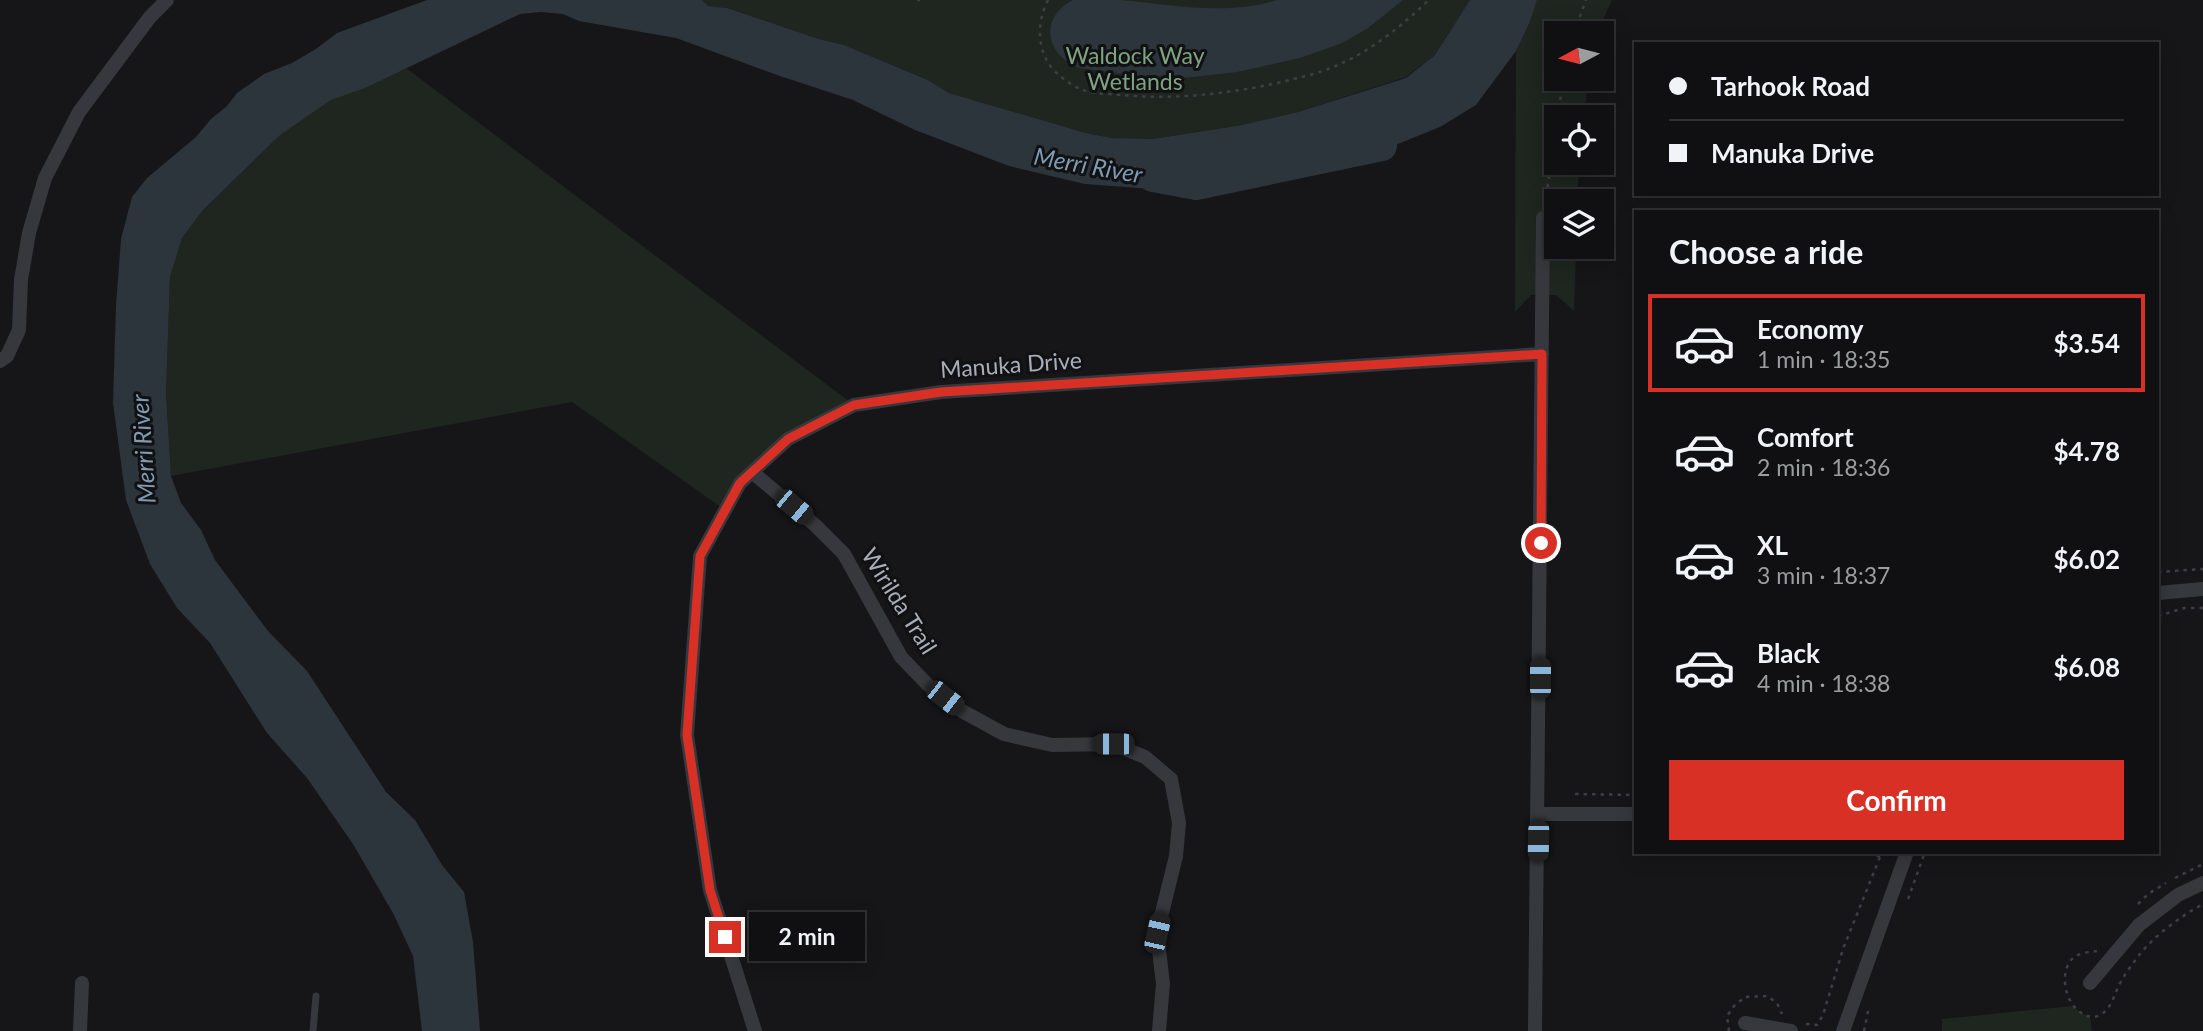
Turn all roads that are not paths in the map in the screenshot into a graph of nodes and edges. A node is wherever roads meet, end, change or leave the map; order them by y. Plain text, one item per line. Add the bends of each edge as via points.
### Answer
1 (167, 0) edge
2 (1543, 218) road end
3 (1542, 354) junction
4 (0, 361) edge
5 (752, 472) junction
6 (2203, 589) edge
7 (2159, 593) edge
8 (1538, 814) junction
9 (1634, 814) edge
10 (1905, 854) edge
11 (2203, 883) edge
12 (82, 983) dead end
13 (2090, 983) dead end
14 (316, 996) dead end
15 (1745, 1023) dead end
16 (1797, 1028) edge
17 (80, 1031) edge
18 (313, 1031) edge
19 (755, 1031) edge
20 (1159, 1031) edge
21 (1535, 1031) edge
22 (1843, 1031) edge

1 - 4 street via 79,112 45,178 29,233 19,330
2 - 3 street
3 - 5 street, Manuka Drive via 941,392 854,405 788,439
3 - 8 street
5 - 19 street, Manuka Drive via 740,483 700,556 687,735 710,890
5 - 20 street, Wirilda Trail via 844,554 901,657 962,711 1004,734 1052,744 1113,744 1145,757 1171,779 1179,823 1176,856 1157,933 1163,984
6 - 7 street
8 - 9 street
8 - 21 street
10 - 22 street
11 - 13 street via 2178,895 2139,925
12 - 17 street
14 - 18 lane
15 - 16 street

